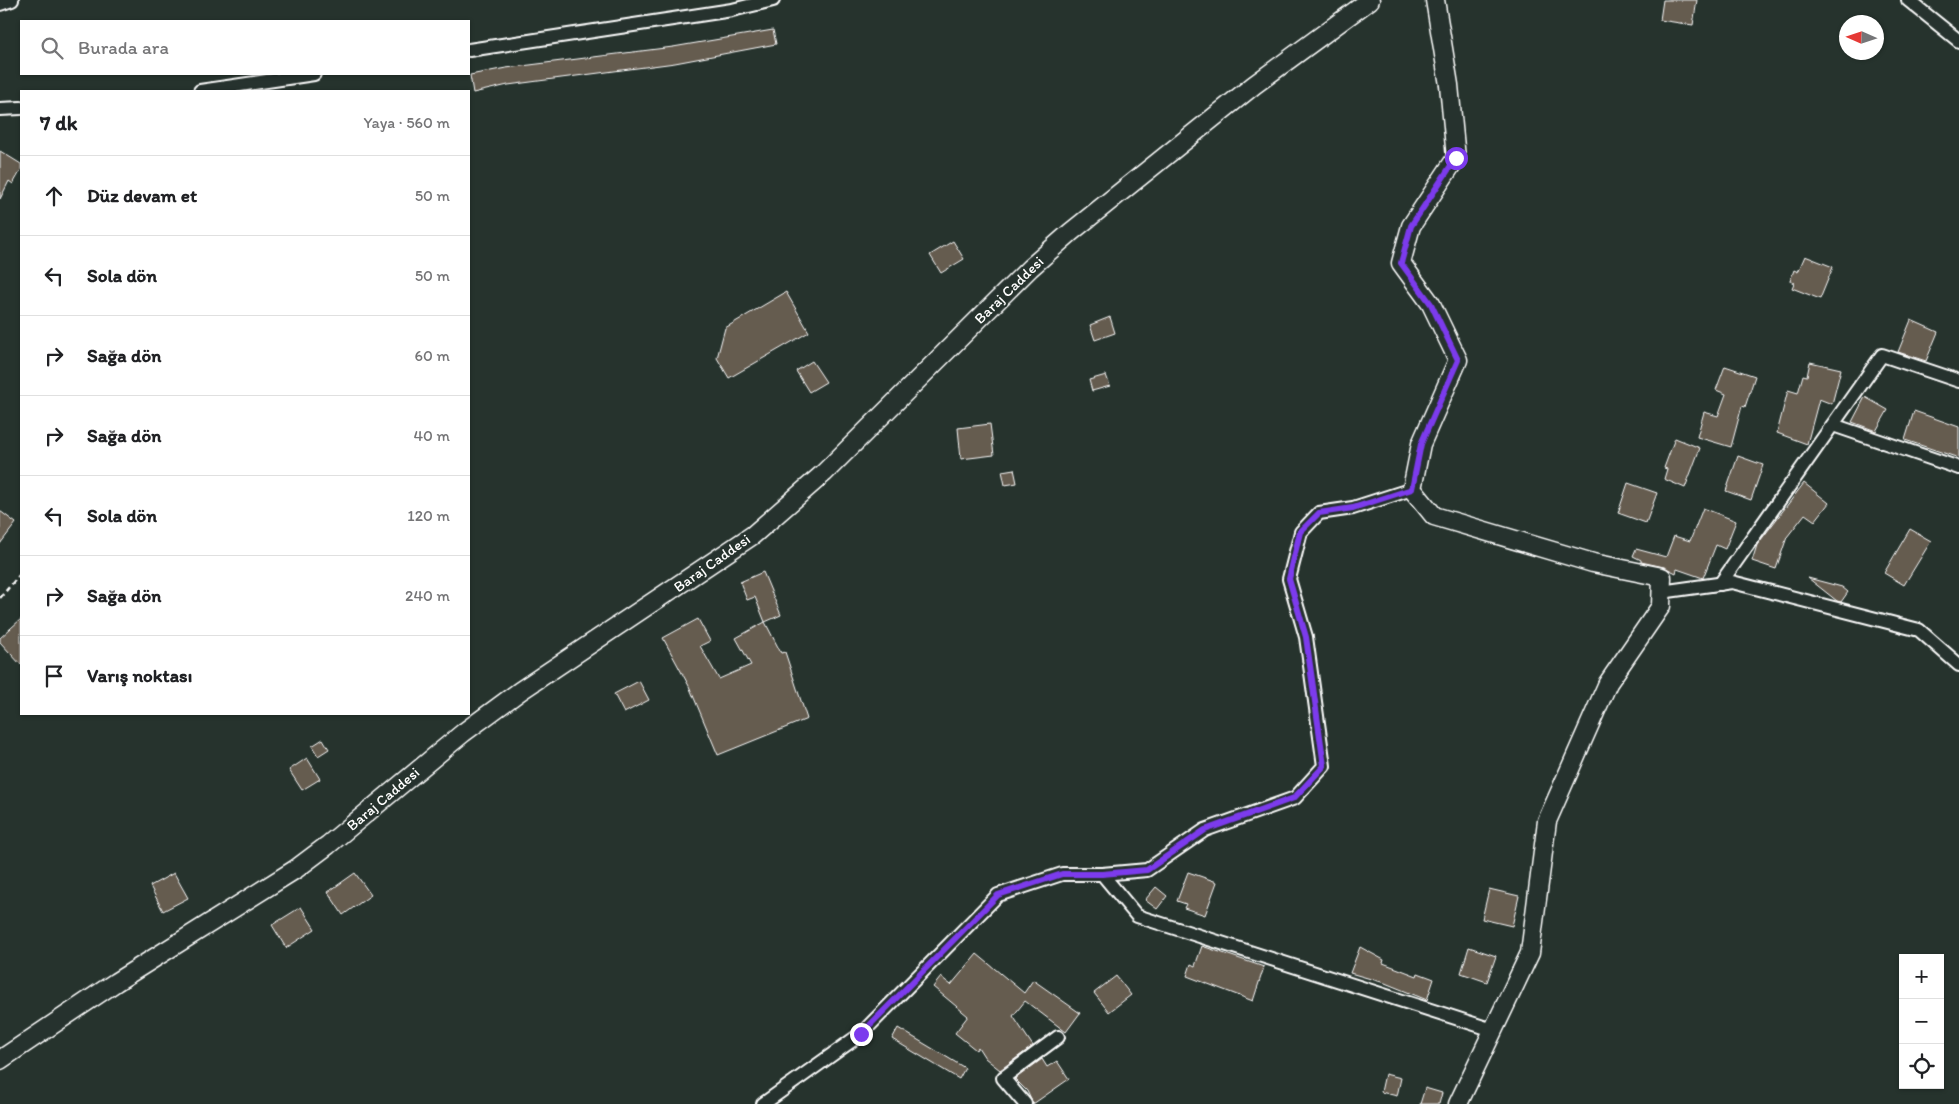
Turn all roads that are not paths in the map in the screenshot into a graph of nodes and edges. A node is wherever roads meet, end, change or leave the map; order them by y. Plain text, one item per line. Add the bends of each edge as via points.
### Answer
1 (12, 0) edge
2 (773, 0) edge
3 (1370, 0) edge
4 (1435, 0) edge
5 (1908, 0) edge
6 (0, 4) edge
7 (1959, 41) edge
8 (470, 50) edge
9 (307, 75) edge
10 (207, 90) edge
11 (20, 108) edge
12 (0, 109) edge
13 (1959, 382) edge
14 (1832, 425) junction
15 (1959, 468) edge
16 (1412, 489) junction
17 (1720, 584) junction
18 (1661, 592) junction
19 (1959, 665) edge
20 (1102, 874) junction
21 (1493, 1030) junction
22 (1058, 1037) dead end
23 (0, 1060) edge
24 (763, 1104) edge
25 (1025, 1104) edge
26 (1458, 1104) edge

1 - 6 street
2 - 8 street via 732,10
3 - 23 main road, Baraj Caddesi via 1254,85 1071,232 1030,268 824,473 753,536 520,691 288,874 116,982
4 - 16 main road via 1449,85 1456,158 1411,226 1401,263 1431,304 1458,360 1421,444
5 - 7 street
9 - 10 street
11 - 12 street
13 - 14 street via 1882,355
14 - 15 street
14 - 17 street
16 - 18 main road via 1434,516 1593,563 1662,577
16 - 20 street via 1353,508 1319,513 1300,532 1289,579 1306,637 1324,766 1294,798 1205,830 1147,870
17 - 18 street
17 - 19 street via 1732,582 1919,630
18 - 21 main road via 1661,606 1608,683 1547,820 1530,953
20 - 21 street via 1137,916
20 - 24 street via 1062,874 998,895 861,1034
21 - 26 main road
22 - 25 street via 1003,1078

